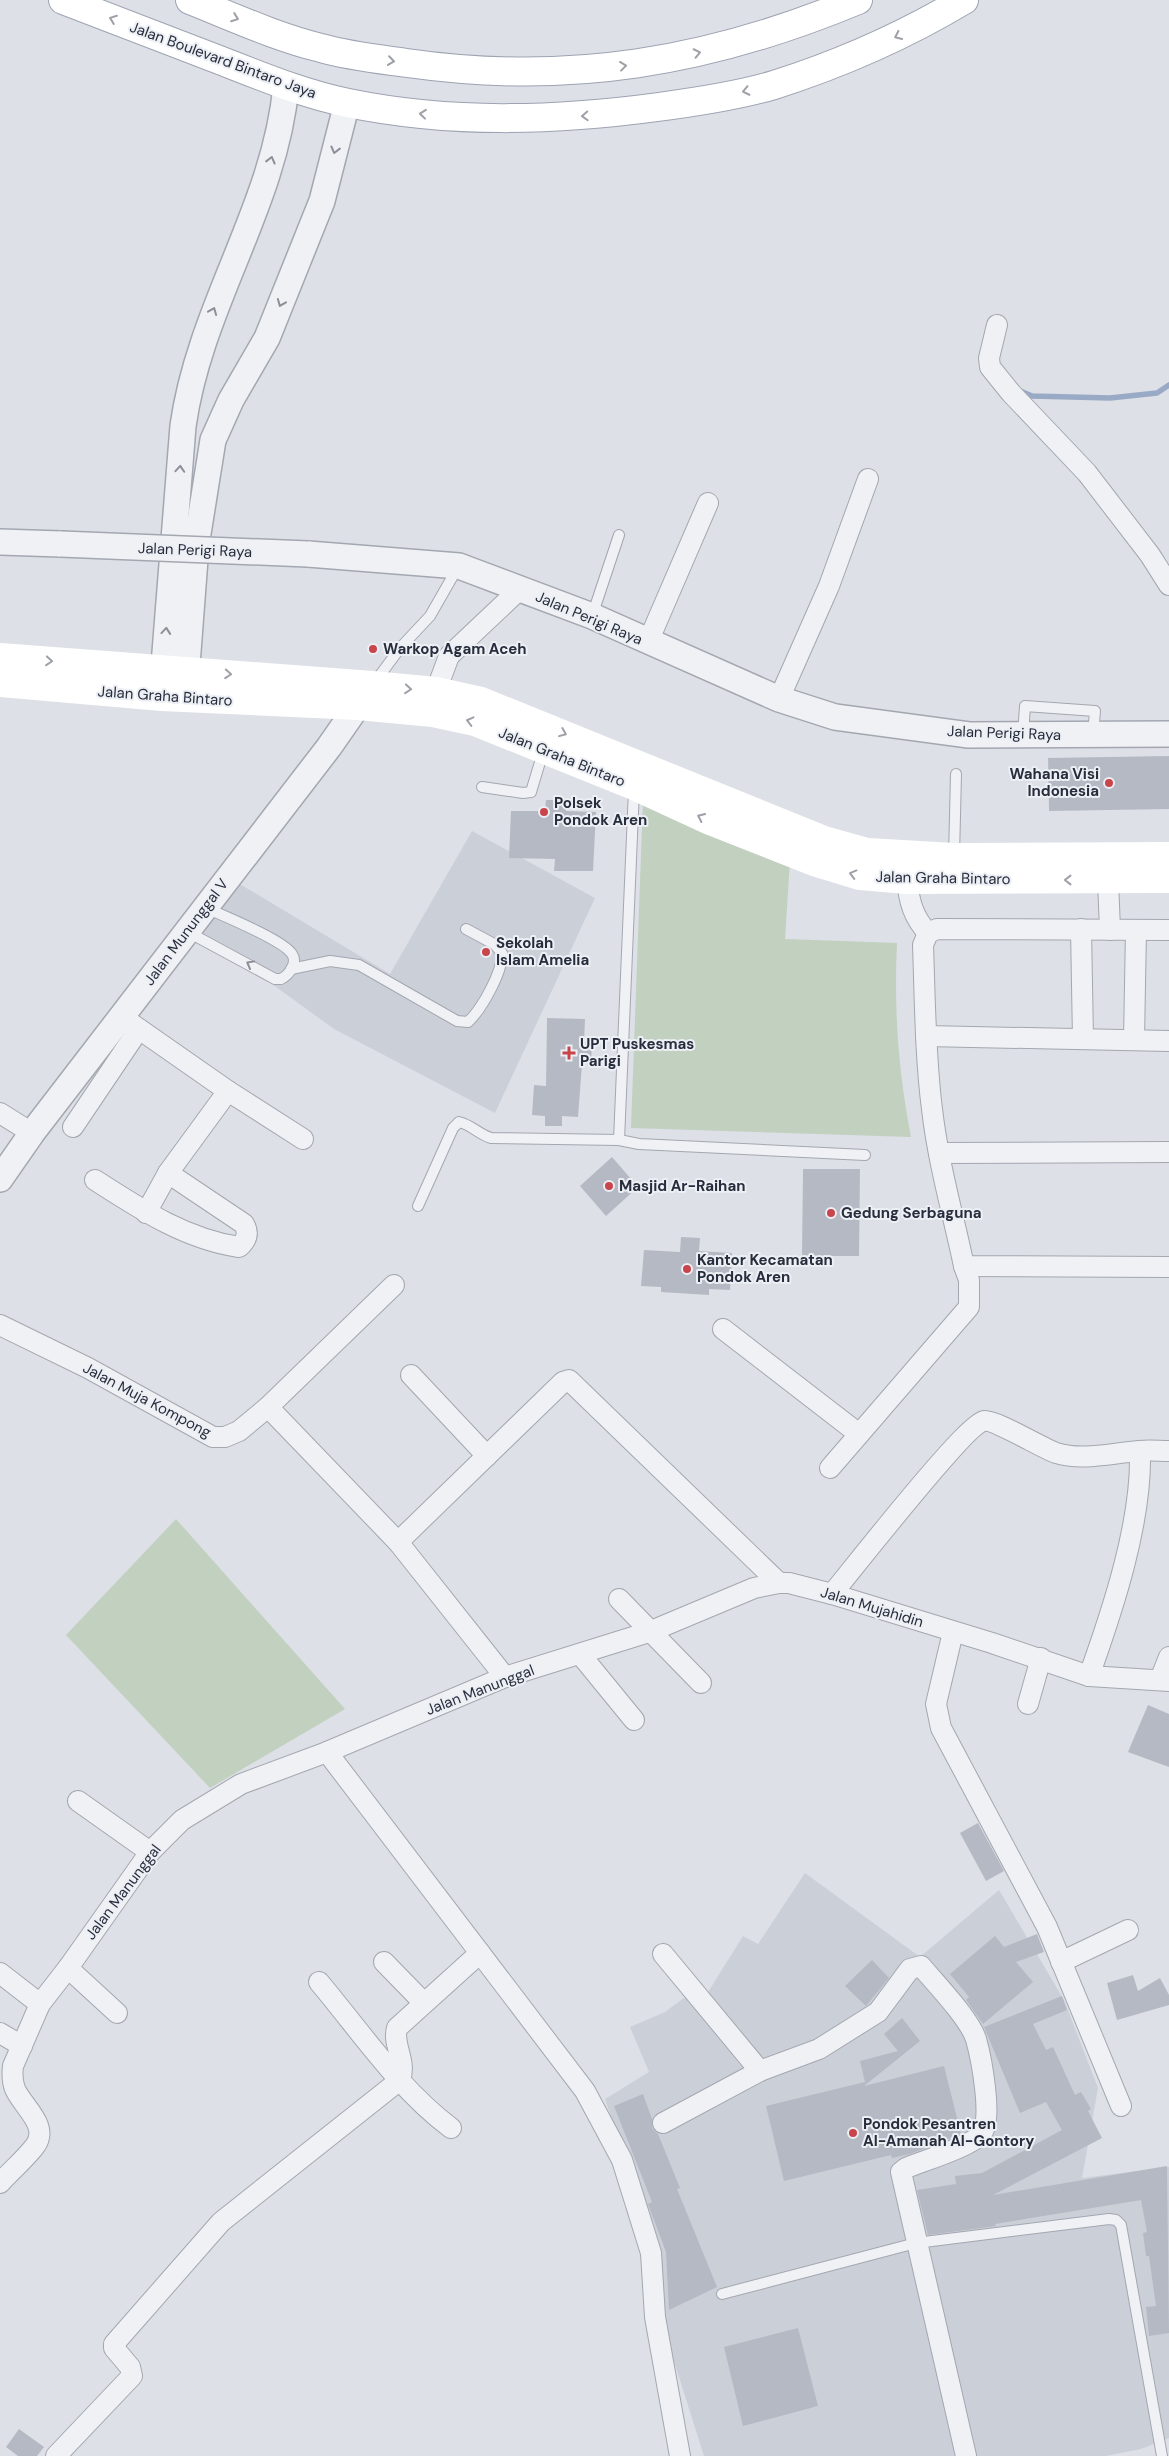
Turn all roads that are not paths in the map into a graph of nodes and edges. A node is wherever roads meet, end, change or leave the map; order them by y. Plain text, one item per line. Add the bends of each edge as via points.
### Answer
1 (63, 0) edge
2 (190, 0) edge
3 (858, 0) edge
4 (943, 4) edge
5 (286, 86) junction
6 (347, 103) junction
7 (997, 325) dead end
8 (868, 479) dead end
9 (708, 503) dead end
10 (619, 535) dead end
11 (0, 542) edge
12 (459, 566) junction
13 (1169, 585) edge
14 (520, 589) junction
15 (592, 616) junction
16 (648, 642) junction
17 (0, 657) edge
18 (174, 670) junction
19 (0, 683) edge
20 (365, 696) junction
21 (174, 698) junction
22 (779, 699) junction
23 (435, 702) junction
24 (1169, 734) edge
25 (544, 748) junction
26 (956, 774) dead end
27 (640, 776) junction
28 (482, 787) dead end
29 (954, 856) junction
30 (1169, 856) edge
31 (1107, 868) junction
32 (906, 880) junction
33 (1169, 880) edge
34 (206, 907) junction
35 (466, 929) dead end
36 (1081, 929) junction
37 (1110, 930) junction
38 (1136, 930) junction
39 (1169, 930) edge
40 (187, 931) junction
41 (928, 934) junction
42 (291, 970) junction
43 (130, 1023) junction
44 (926, 1036) junction
45 (1083, 1039) junction
46 (1134, 1040) junction
47 (1169, 1041) edge
48 (228, 1091) junction
49 (0, 1113) edge
50 (73, 1127) dead end
51 (32, 1133) junction
52 (303, 1139) dead end
53 (619, 1140) junction
54 (1169, 1152) edge
55 (865, 1154) dead end
56 (939, 1154) junction
57 (3, 1169) edge
58 (168, 1173) junction
59 (95, 1180) dead end
60 (418, 1206) dead end
61 (146, 1213) junction
62 (964, 1266) junction
63 (1169, 1267) edge
64 (394, 1285) dead end
65 (0, 1325) edge
66 (723, 1329) dead end
67 (410, 1374) dead end
68 (268, 1407) junction
69 (859, 1434) junction
70 (1140, 1451) junction
71 (1169, 1451) edge
72 (487, 1456) junction
73 (830, 1468) dead end
74 (398, 1542) junction
75 (779, 1583) junction
76 (832, 1594) junction
77 (619, 1599) dead end
78 (649, 1632) junction
79 (953, 1632) junction
80 (580, 1654) junction
81 (1169, 1657) edge
82 (1041, 1658) junction
83 (1089, 1676) junction
84 (505, 1677) junction
85 (1164, 1680) edge
86 (701, 1683) dead end
87 (1028, 1704) dead end
88 (634, 1720) dead end
89 (328, 1752) junction
90 (78, 1801) dead end
91 (150, 1852) junction
92 (1128, 1930) dead end
93 (480, 1953) junction
94 (663, 1954) dead end
95 (384, 1962) dead end
96 (1061, 1962) junction
97 (68, 1968) junction
98 (0, 1972) edge
99 (319, 1982) dead end
100 (423, 2002) junction
101 (40, 2004) junction
102 (117, 2013) dead end
103 (0, 2033) edge
104 (22, 2046) junction
105 (760, 2071) junction
106 (400, 2080) junction
107 (1121, 2106) dead end
108 (663, 2123) dead end
109 (452, 2128) dead end
110 (0, 2183) edge
111 (916, 2243) junction
112 (722, 2294) dead end
113 (56, 2456) edge
114 (680, 2456) edge
115 (966, 2456) edge
116 (1162, 2456) edge

5 -> 1 main road, Jalan Boulevard Bintaro Jaya
2 -> 3 main road via 322,49 457,70 516,72 605,68 730,46 813,19
4 -> 6 main road, Jalan Boulevard Bintaro Jaya via 858,54 773,85 695,102 600,115 513,119 460,118
5 - 6 main road, Jalan Boulevard Bintaro Jaya
18 -> 5 street via 183,426 188,391 210,317 263,190 284,109
6 -> 18 street via 322,201 267,338 231,400 213,440
7 - 13 street via 990,367 1087,473
8 - 22 street via 829,586
9 - 16 street
10 - 15 lane
11 - 12 street, Jalan Perigi Raya, bridge via 308,554
12 - 14 street, Jalan Perigi Raya
12 - 20 lane via 430,616 400,648
14 - 15 street, Jalan Perigi Raya
14 - 23 street via 449,656
15 - 16 street, Jalan Perigi Raya
16 - 22 street, Jalan Perigi Raya
17 -> 18 main road, Jalan Graha Bintaro
18 -> 20 main road, Jalan Graha Bintaro
18 - 21 street
19 - 21 main road, Jalan Graha Bintaro
20 - 21 main road, Jalan Graha Bintaro
20 - 23 main road, Jalan Graha Bintaro
20 - 34 street, Jalan Mununggal V
22 - 24 street, Jalan Perigi Raya via 834,717 969,735
25 -> 23 main road, Jalan Graha Bintaro via 475,722
23 -> 27 main road, Jalan Graha Bintaro via 481,700
25 - 27 main road, Jalan Graha Bintaro
25 - 28 lane via 531,792
26 - 29 lane
27 - 29 main road, Jalan Graha Bintaro via 867,852
32 -> 27 main road, Jalan Graha Bintaro via 860,876 814,862 710,820
27 - 53 lane
29 - 31 main road, Jalan Graha Bintaro
30 - 31 main road, Jalan Graha Bintaro
31 -> 32 main road, Jalan Graha Bintaro
31 - 33 main road, Jalan Graha Bintaro
31 - 37 street
32 - 41 street via 917,922
34 - 40 street, Jalan Mununggal V
34 - 42 lane via 287,948 293,954
35 - 42 lane via 494,944 502,953 502,961 489,990 468,1022 457,1021 359,965 330,961
36 - 37 street
36 - 41 street via 937,928
36 - 45 street
37 - 38 street
38 - 39 street
38 - 46 street
42 -> 40 lane via 281,979 274,979
40 - 43 street, Jalan Mununggal V
41 - 44 street via 923,945
43 - 48 street
43 - 50 street
43 - 51 street, Jalan Mununggal V
44 - 45 street
44 - 56 street
45 - 46 street
46 - 47 street
48 - 52 street
48 - 58 street
49 - 51 street
51 - 57 street, Jalan Mununggal V
53 - 55 lane via 639,1144
53 - 60 lane via 491,1138 471,1125 459,1122 453,1128
54 - 56 street
56 - 62 street
58 - 61 street
58 - 61 street via 244,1224 247,1237 244,1243 239,1247 229,1246 179,1230
59 - 61 street
62 - 63 street
62 - 69 street via 969,1280 969,1307
64 - 68 street, Jalan Muja Kompong
65 - 68 street, Jalan Muja Kompong via 88,1368 212,1437 225,1437 239,1431
66 - 69 street
67 - 72 street
68 - 74 street
69 - 73 street
70 - 71 street
70 - 76 street via 1079,1457 1062,1455 990,1421 980,1423 914,1494
70 - 83 street via 1141,1477 1131,1535 1107,1627
72 - 74 street
72 - 75 street via 563,1382 569,1380
74 - 84 street
75 - 76 street, Jalan Mujahidin
75 - 78 street, Jalan Mujahidin via 754,1588
76 - 79 street, Jalan Mujahidin
77 - 78 street
78 - 80 street, Jalan Mujahidin
78 - 86 street
79 - 82 street, Jalan Mujahidin
79 - 96 street via 936,1704 941,1728 1047,1927
80 - 84 street, Jalan Manunggal
80 - 88 street
81 - 85 street
82 - 83 street, Jalan Mujahidin
82 - 87 street
83 - 85 street, Jalan Mujahidin
84 - 89 street, Jalan Manunggal
89 - 91 street, Jalan Manunggal via 241,1784 218,1796 182,1820
89 - 93 street
90 - 91 street
91 - 97 street, Jalan Manunggal
92 - 96 street
93 - 100 street
93 - 114 street via 585,2090 622,2160 651,2253 655,2317
94 - 105 street
95 - 100 street
96 - 107 street
97 - 101 street, Jalan Manunggal
97 - 102 street
98 - 101 street
99 - 106 street
100 - 106 street via 401,2022 395,2034 404,2066
101 - 104 street, Jalan Manunggal
103 - 104 street
104 - 110 street, Jalan Manunggal via 12,2076 15,2089 39,2126 40,2135 36,2145
105 - 108 street
105 - 111 street via 820,2049 878,2012 910,1968 921,1966 965,2020 976,2040 988,2104 984,2132 975,2141 902,2172
106 - 109 street via 426,2109
106 - 113 street via 221,2222 114,2344 130,2367 132,2376
111 - 112 lane
111 - 115 street
111 - 116 lane via 1116,2220 1120,2224

